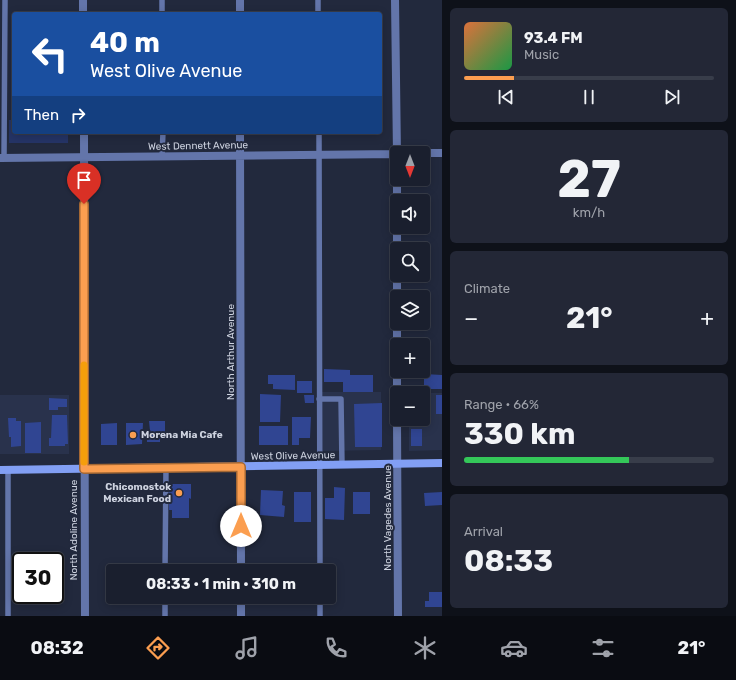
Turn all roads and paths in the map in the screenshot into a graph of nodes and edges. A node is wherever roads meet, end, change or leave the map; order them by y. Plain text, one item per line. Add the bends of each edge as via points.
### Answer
1 (5, 0) edge
2 (83, 0) edge
3 (162, 0) edge
4 (240, 0) edge
5 (318, 0) edge
6 (395, 0) edge
7 (83, 12) edge
8 (162, 12) edge
9 (240, 12) edge
10 (318, 12) edge
11 (84, 134) edge
12 (163, 134) edge
13 (240, 134) edge
14 (319, 134) edge
15 (397, 146) edge
16 (430, 153) edge
17 (442, 153) edge
18 (319, 154) junction
19 (390, 154) edge
20 (240, 155) junction
21 (162, 156) junction
22 (84, 157) junction
23 (2, 158) edge
24 (320, 399) junction
25 (398, 426) edge
26 (398, 464) junction
27 (442, 464) edge
28 (342, 465) junction
29 (320, 466) junction
30 (241, 467) junction
31 (166, 468) junction
32 (84, 469) junction
33 (4, 470) edge
34 (165, 564) edge
35 (241, 564) edge
36 (320, 564) edge
37 (165, 604) edge
38 (241, 604) edge
39 (320, 604) edge
40 (8, 616) edge
41 (85, 616) edge
42 (165, 616) edge
43 (242, 616) edge
44 (320, 616) edge
45 (398, 616) edge

1 - 23 lane
2 - 7 street
3 - 8 lane
4 - 9 street
5 - 10 lane
6 - 15 street
11 - 22 street, North Adoline Avenue
12 - 21 lane
13 - 20 street, North Arthur Avenue
14 - 18 lane
16 - 17 street
18 - 19 street, West Dennett Avenue
18 - 20 street, West Dennett Avenue
18 - 24 lane
20 - 21 street, West Dennett Avenue
20 - 30 street, North Arthur Avenue
21 - 22 street, West Dennett Avenue
22 - 23 street, West Dennett Avenue
22 - 32 street, North Adoline Avenue
24 - 28 lane via 341,399
24 - 29 lane
25 - 26 street, North Vagedes Avenue
26 - 27 main road, West Olive Avenue
26 - 28 main road, West Olive Avenue
26 - 45 street, North Vagedes Avenue
28 - 29 main road, West Olive Avenue
29 - 30 main road, West Olive Avenue
29 - 36 lane
30 - 31 main road, West Olive Avenue
30 - 35 street, North Arthur Avenue
31 - 32 main road, West Olive Avenue
31 - 34 lane
32 - 33 main road, West Olive Avenue
32 - 41 street, North Adoline Avenue
33 - 40 lane
37 - 42 lane
38 - 43 street
39 - 44 lane

